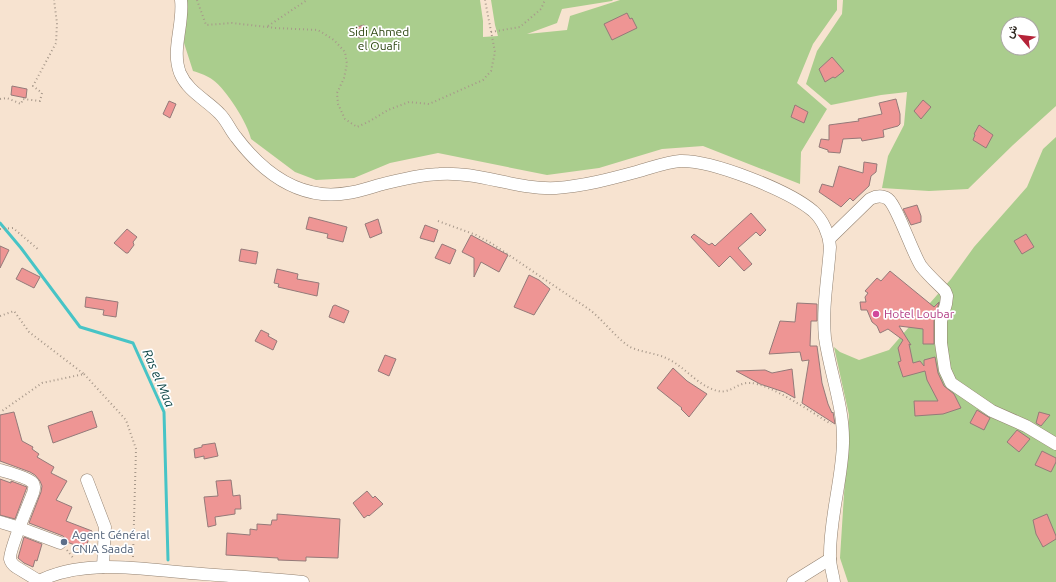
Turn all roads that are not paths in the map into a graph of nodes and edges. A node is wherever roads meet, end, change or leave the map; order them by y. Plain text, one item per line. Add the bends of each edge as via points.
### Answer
1 (181, 0) edge
2 (830, 238) junction
3 (1056, 444) edge
4 (0, 470) edge
5 (87, 480) dead end
6 (0, 522) edge
7 (20, 528) junction
8 (60, 543) road end
9 (830, 559) junction
10 (103, 567) junction
11 (38, 581) edge
12 (303, 582) edge
13 (793, 582) edge
14 (834, 582) edge

1 - 2 street via 177,40 180,73 190,88 227,122 234,135 262,168 303,190 322,194 350,194 415,176 440,173 555,188 584,184 679,161 696,162 716,166 791,197 813,211
2 - 3 street via 870,199 879,196 888,199 921,266 947,296 941,321 941,343 945,370 951,383 992,411 1026,426
2 - 9 street via 825,337 842,430 842,462
4 - 7 street via 33,483 33,493
5 - 10 street via 105,527
6 - 7 street
7 - 8 street
7 - 11 street via 11,554 11,562
9 - 13 street
9 - 14 street
10 - 11 street via 65,571
10 - 12 street

